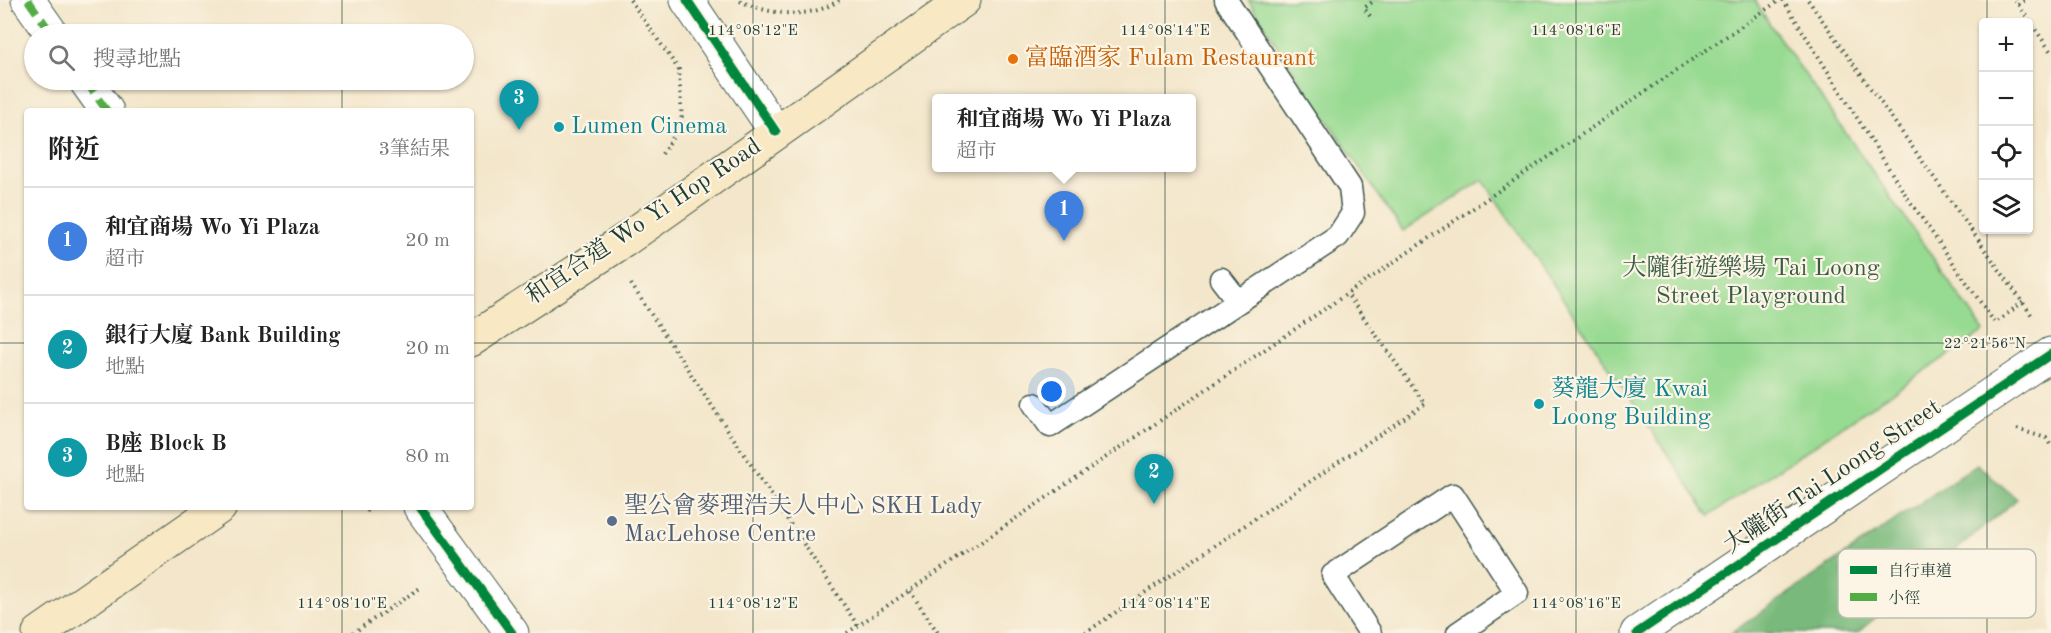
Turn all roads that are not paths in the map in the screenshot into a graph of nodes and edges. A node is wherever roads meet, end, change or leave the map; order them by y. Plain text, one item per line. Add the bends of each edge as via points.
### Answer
1 (28, 0) edge
2 (687, 0) edge
3 (964, 0) edge
4 (1226, 0) edge
5 (45, 24) edge
6 (91, 90) edge
7 (105, 108) edge
8 (776, 132) junction
9 (1221, 279) dead end
10 (1239, 301) junction
11 (474, 338) edge
12 (2046, 351) edge
13 (1034, 404) dead end
14 (216, 510) edge
15 (422, 510) edge
16 (39, 633) edge
17 (512, 633) edge
18 (1370, 633) edge
19 (1458, 633) edge
20 (1637, 633) edge

1 - 5 street
2 - 8 street
3 - 8 main road, 和宜合道 Wo Yi Hop Road
4 - 10 lane via 1350,187 1353,213 1338,236
6 - 7 street
8 - 11 main road, 和宜合道 Wo Yi Hop Road via 610,249
9 - 10 lane
10 - 13 lane via 1050,426
12 - 20 street, 大隴街 Tai Loong Street
14 - 16 main road
15 - 17 street
18 - 19 lane via 1333,575 1453,495 1517,593

